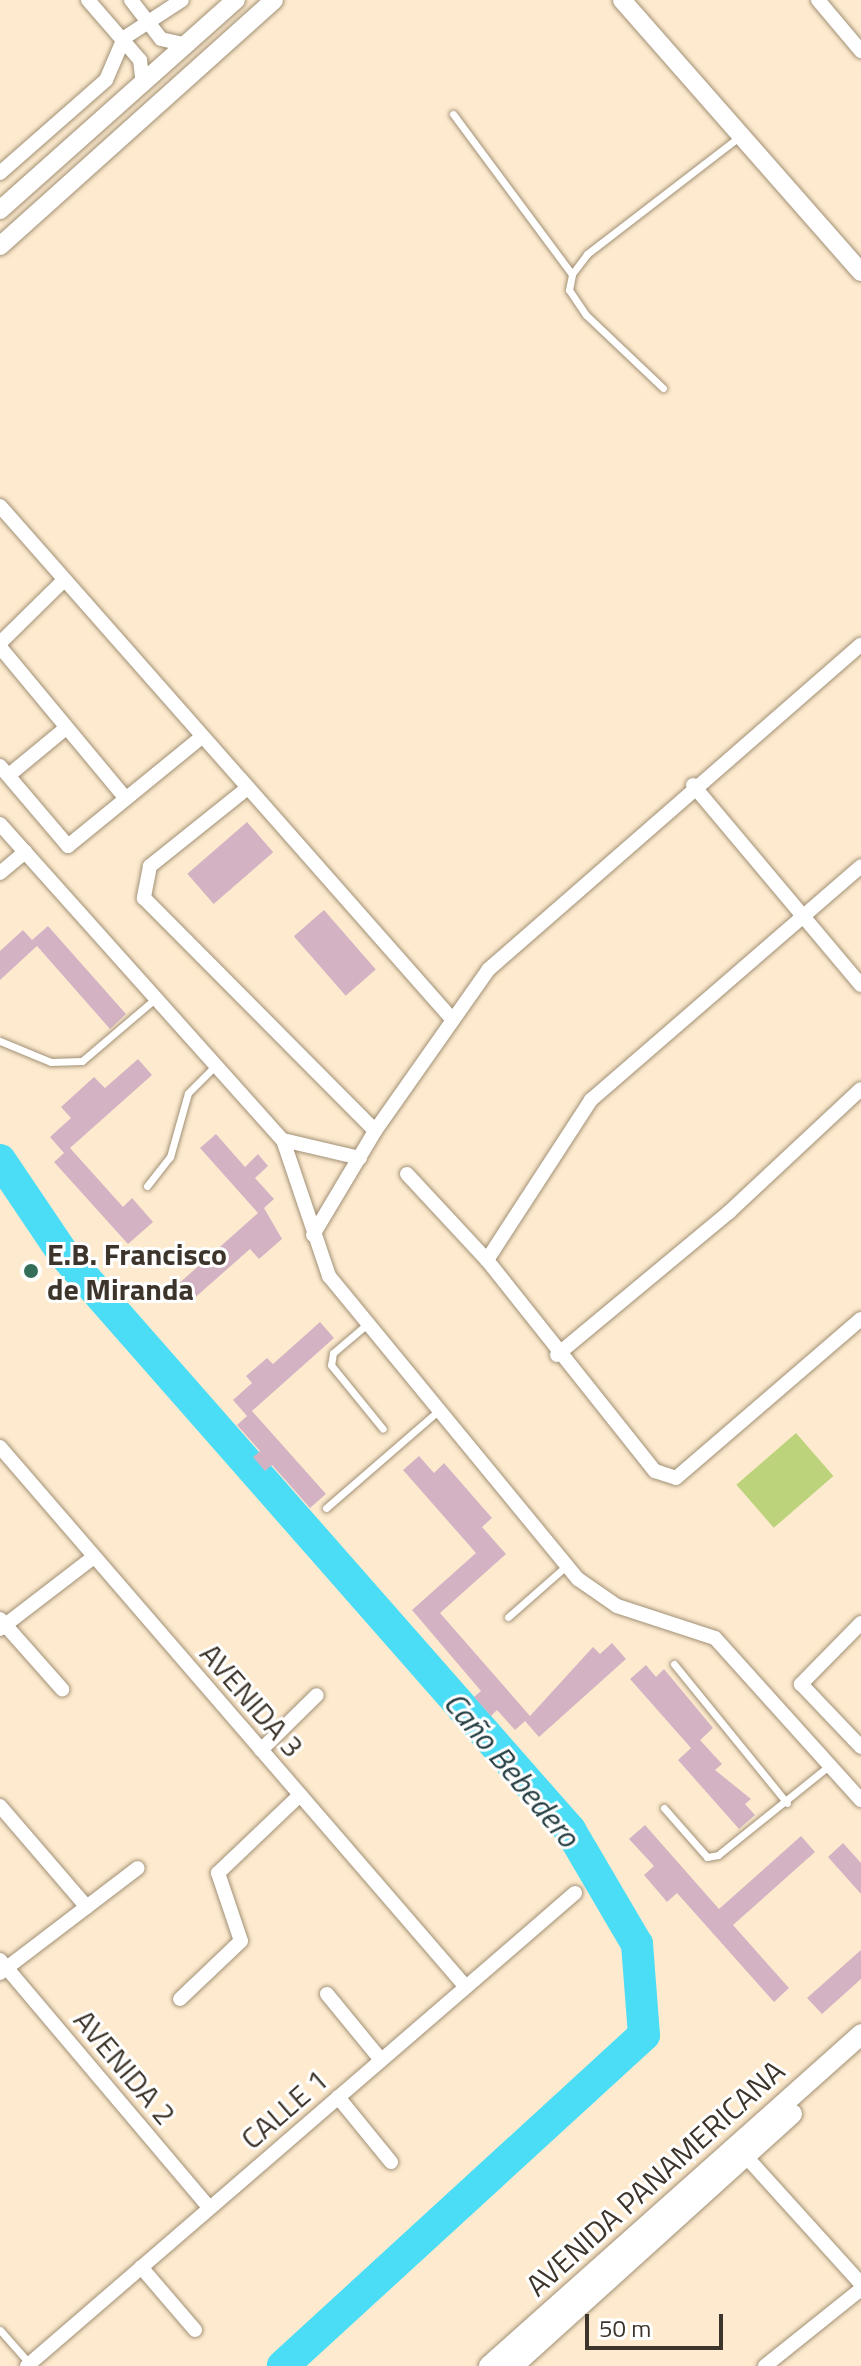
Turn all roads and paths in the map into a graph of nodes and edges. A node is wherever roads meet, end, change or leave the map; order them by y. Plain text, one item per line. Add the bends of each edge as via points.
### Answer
1 (88, 0) edge
2 (131, 0) edge
3 (182, 0) edge
4 (236, 0) edge
5 (274, 0) edge
6 (622, 0) edge
7 (818, 0) edge
8 (150, 23) junction
9 (124, 38) junction
10 (186, 45) junction
11 (861, 51) edge
12 (143, 83) junction
13 (453, 114) dead end
14 (741, 135) junction
15 (0, 173) edge
16 (0, 210) edge
17 (0, 246) edge
18 (861, 272) edge
19 (572, 274) junction
20 (663, 388) dead end
21 (0, 506) edge
22 (62, 582) junction
23 (861, 645) edge
24 (1, 651) edge
25 (66, 728) junction
26 (199, 739) junction
27 (4, 771) edge
28 (693, 785) junction
29 (245, 790) junction
30 (126, 799) junction
31 (0, 824) edge
32 (25, 852) junction
33 (861, 866) edge
34 (0, 873) edge
35 (802, 915) junction
36 (861, 985) edge
37 (156, 998) junction
38 (451, 1018) junction
39 (0, 1041) edge
40 (216, 1065) junction
41 (861, 1089) edge
42 (375, 1131) junction
43 (283, 1140) junction
44 (360, 1158) junction
45 (407, 1174) dead end
46 (147, 1186) dead end
47 (313, 1236) junction
48 (487, 1260) junction
49 (861, 1319) edge
50 (366, 1325) junction
51 (557, 1355) junction
52 (438, 1411) junction
53 (383, 1429) dead end
54 (0, 1447) edge
55 (326, 1508) dead end
56 (94, 1557) junction
57 (566, 1566) junction
58 (508, 1617) dead end
59 (861, 1623) edge
60 (2, 1624) edge
61 (674, 1664) dead end
62 (62, 1689) dead end
63 (317, 1695) dead end
64 (861, 1747) edge
65 (261, 1750) junction
66 (830, 1765) junction
67 (300, 1795) junction
68 (860, 1798) edge
69 (787, 1803) junction
70 (0, 1806) edge
71 (664, 1808) dead end
72 (138, 1868) dead end
73 (575, 1893) dead end
74 (87, 1907) junction
75 (2, 1967) edge
76 (466, 1987) junction
77 (327, 1994) dead end
78 (180, 1999) dead end
79 (861, 2034) edge
80 (861, 2052) edge
81 (381, 2060) junction
82 (338, 2097) junction
83 (741, 2151) junction
84 (391, 2162) dead end
85 (209, 2207) junction
86 (141, 2267) junction
87 (861, 2286) edge
88 (0, 2330) edge
89 (195, 2330) dead end
90 (28, 2365) edge
91 (489, 2366) edge
92 (513, 2366) edge
93 (765, 2366) edge

1 - 9 street
2 - 8 street
3 - 8 street
4 - 10 street
5 - 17 street
6 - 14 street
7 - 11 street
8 - 9 street
8 - 10 street via 172,47
9 - 12 street via 140,60
9 - 15 street via 106,80
10 - 12 street
12 - 16 street
13 - 19 lane
14 - 18 street
14 - 19 lane via 587,254
19 - 20 lane via 569,290 586,315
21 - 22 street
22 - 24 street
22 - 26 street
23 - 28 street
24 - 25 street
25 - 27 street
25 - 30 street
26 - 29 street
26 - 30 street
27 - 30 street via 68,846
28 - 35 street
28 - 38 street via 489,969
29 - 38 street
29 - 42 street via 150,866 144,898
31 - 32 street
32 - 34 street
32 - 37 street
33 - 35 street
35 - 36 street
35 - 48 street via 591,1100
37 - 39 lane via 82,1061 51,1062
37 - 40 street
38 - 42 street
40 - 43 street
40 - 46 lane via 188,1093 170,1157
41 - 51 street via 729,1212
42 - 44 street
43 - 44 street
43 - 47 street via 306,1191
44 - 47 street
45 - 48 street
47 - 50 street via 329,1276
48 - 51 street
49 - 51 street via 676,1478 655,1471
50 - 52 street
50 - 53 lane via 333,1353 331,1365
52 - 55 lane
52 - 57 street
54 - 56 street, AVENIDA 3
56 - 60 street
56 - 65 street, AVENIDA 3
57 - 58 lane
57 - 66 street via 617,1606 715,1638
59 - 64 street via 801,1684
60 - 62 street
61 - 69 lane
63 - 65 street
65 - 67 street, AVENIDA 3
66 - 68 street
66 - 69 lane
67 - 76 street, AVENIDA 3
67 - 78 street via 218,1873 241,1941
69 - 71 lane via 707,1857
70 - 74 street
72 - 74 street
73 - 76 street, CALLE 1
74 - 75 street
75 - 85 street, AVENIDA 2
76 - 81 street, CALLE 1
77 - 81 street
79 - 83 main road, AVENIDA PANAMERICANA
80 - 83 main road, AVENIDA PANAMERICANA
81 - 82 street, CALLE 1
82 - 84 street
82 - 85 street, CALLE 1
83 - 87 street
83 - 91 main road, AVENIDA PANAMERICANA
83 - 92 main road, AVENIDA PANAMERICANA
85 - 86 street, CALLE 1
86 - 89 street
86 - 90 street, CALLE 1
87 - 93 street
88 - 90 lane

